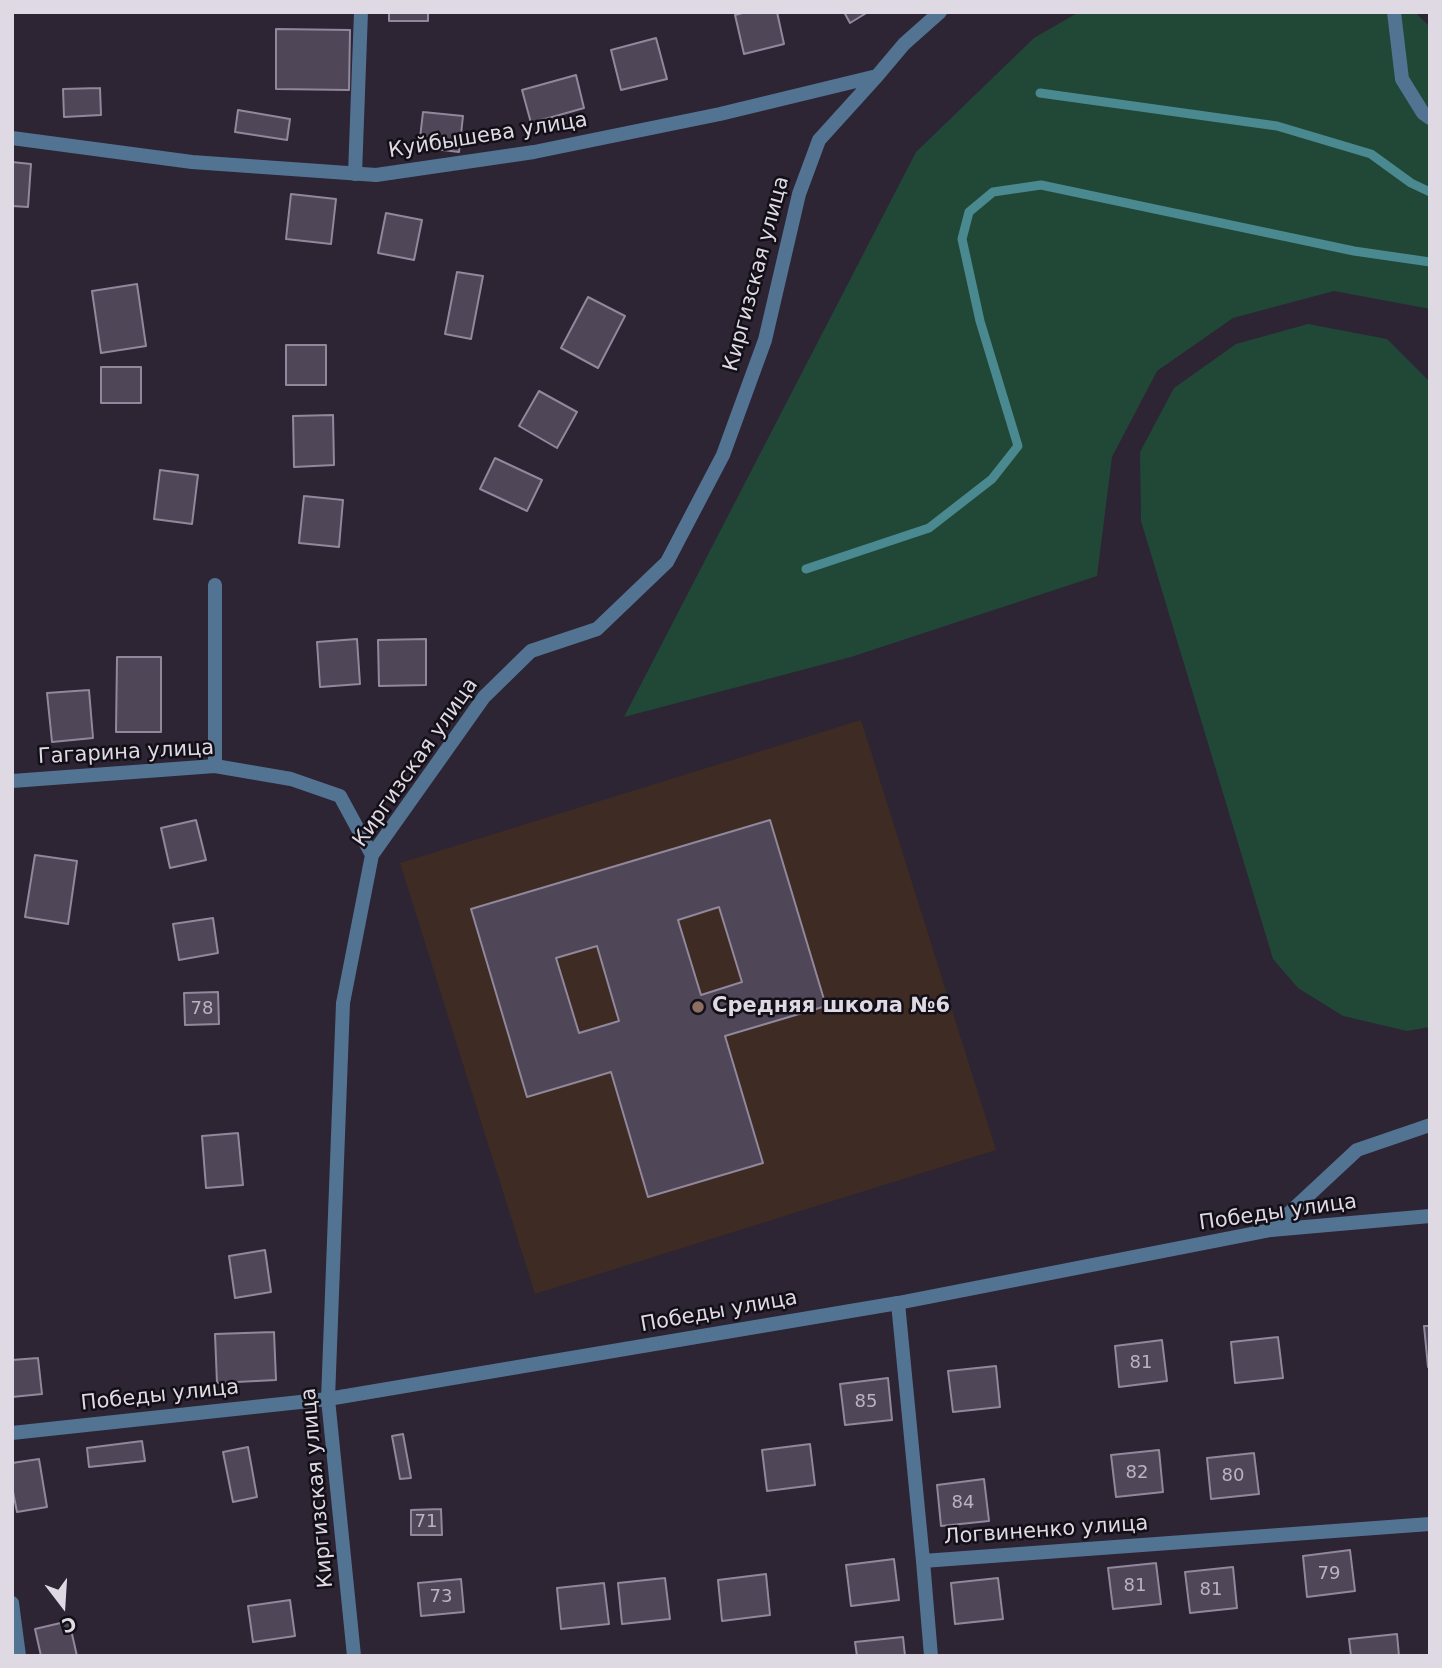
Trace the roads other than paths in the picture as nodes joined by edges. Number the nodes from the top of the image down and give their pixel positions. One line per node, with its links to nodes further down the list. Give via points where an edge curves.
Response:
1 (361, 12): 7 (street)
2 (940, 12): 4 (street)
3 (1394, 12): 5 (street, via 1402,79)
4 (877, 76): 7 (street, Куйбышева улица, via 534,152 376,175); 11 (street, Киргизская улица, via 818,140 799,194 765,340 723,455 667,562 597,629 531,651 484,697)
5 (1430, 118)
6 (12, 138): 7 (street, Куйбышева улица, via 192,162)
7 (355, 174)
8 (215, 585): 9 (street)
9 (215, 766): 10 (street, Гагарина улица); 11 (street, Гагарина улица, via 291,779 340,796)
10 (12, 781)
11 (372, 855): 16 (street, Киргизская улица, via 343,1003)
12 (1430, 1125): 14 (street, via 1357,1150)
13 (1430, 1216): 14 (street, Победы улица)
14 (1271, 1230): 15 (street, Победы улица)
15 (898, 1303): 16 (street, Победы улица); 19 (street, Логвиненко улица)
16 (328, 1399): 17 (street, Победы улица); 22 (street, Киргизская улица)
17 (12, 1433)
18 (1430, 1524): 19 (street, Логвиненко улица)
19 (923, 1560): 23 (street)
20 (12, 1603): 21 (street)
21 (19, 1656)
22 (354, 1656)
23 (931, 1656)

